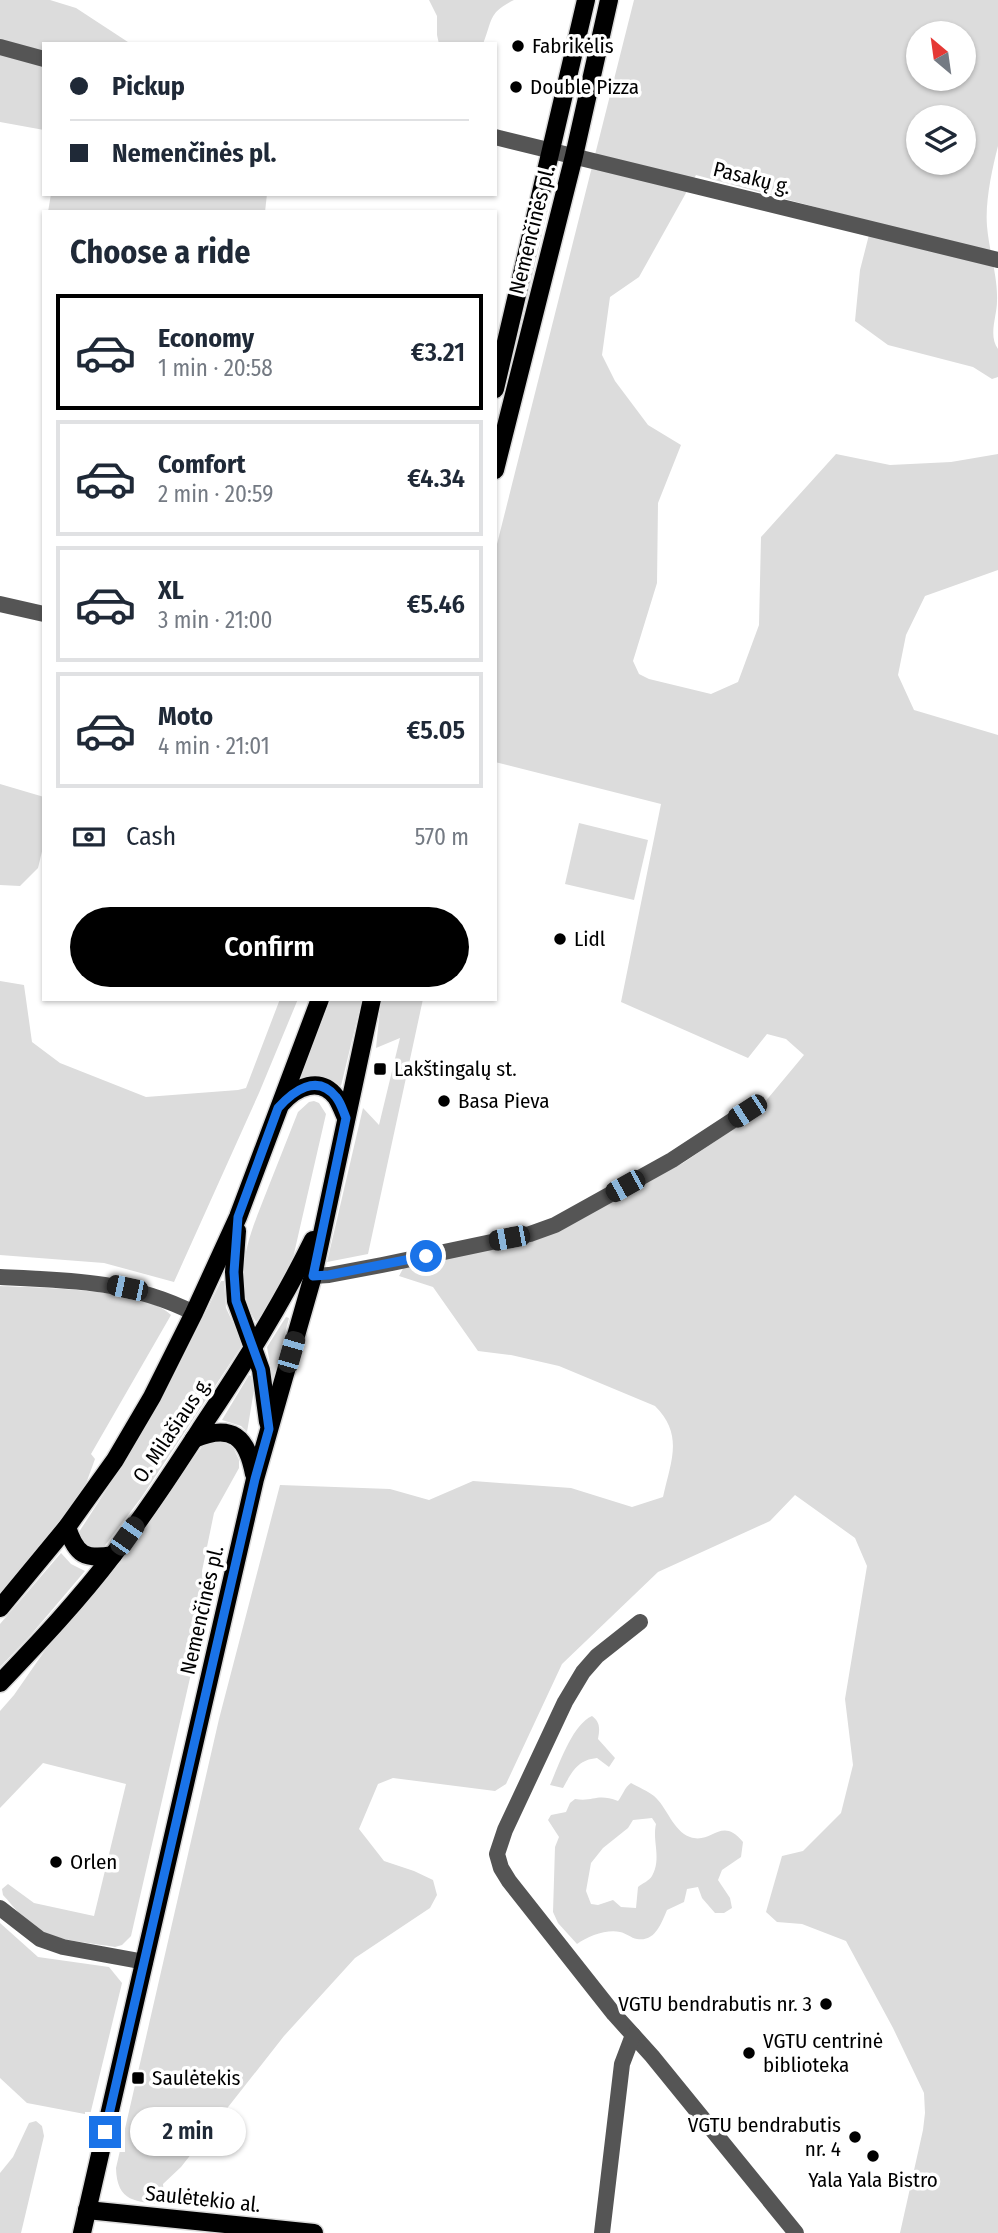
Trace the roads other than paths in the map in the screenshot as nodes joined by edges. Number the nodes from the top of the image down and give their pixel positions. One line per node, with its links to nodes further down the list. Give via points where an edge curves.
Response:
1 (586, 0): 6 (main road, Nemenčinės pl.)
2 (609, 0): 7 (main road, Nemenčinės pl.)
3 (0, 47): 4 (street)
4 (42, 58)
5 (497, 137): 6 (street, Pasakų g.)
6 (552, 151): 7 (street, Pasakų g.); 9 (main road, Nemenčinės pl.)
7 (574, 156): 8 (street, Pasakų g.); 10 (main road, Nemenčinės pl.)
8 (998, 260)
9 (497, 381)
10 (497, 462)
11 (0, 604): 12 (street)
12 (42, 614)
13 (319, 1001): 15 (main road)
14 (372, 1001): 17 (main road, Nemenčinės pl.)
15 (278, 1108): 17 (main road, via 298,1089 315,1085 337,1097); 19 (main road)
16 (747, 1111): 20 (street, via 672,1160 530,1234)
17 (346, 1118): 18 (main road, Nemenčinės pl.)
18 (325, 1214): 20 (main road, Nemenčinės pl.); 23 (main road, O. Milašiaus g.)
19 (238, 1217): 22 (main road, O. Milašiaus g.); 23 (main road, via 236,1301)
20 (313, 1276): 24 (main road, Nemenčinės pl.)
21 (0, 1277): 22 (street, via 112,1285 142,1291)
22 (194, 1313): 27 (main road, O. Milašiaus g., via 115,1460)
23 (254, 1348): 24 (main road); 25 (main road, O. Milašiaus g.)
24 (269, 1429): 26 (main road, Nemenčinės pl.)
25 (194, 1439): 26 (main road, via 210,1432 233,1434 250,1453); 28 (main road, O. Milašiaus g.)
26 (255, 1479): 33 (main road, Nemenčinės pl.)
27 (67, 1527): 28 (main road, via 82,1554 96,1558); 29 (main road, O. Milašiaus g.)
28 (113, 1555): 31 (main road, O. Milašiaus g.)
29 (0, 1608)
30 (640, 1622): 34 (street, via 583,1672 497,1854 509,1881)
31 (0, 1683)
32 (0, 1908): 33 (street, via 40,1939)
33 (145, 1962): 35 (main road, Nemenčinės pl.)
34 (632, 2035): 38 (street, via 622,2064); 39 (street)
35 (88, 2210): 36 (main road, Nemenčinės pl.); 37 (main road, Saulėtekio al.)
36 (88, 2232)
37 (314, 2233)
38 (602, 2233)
39 (796, 2233)

